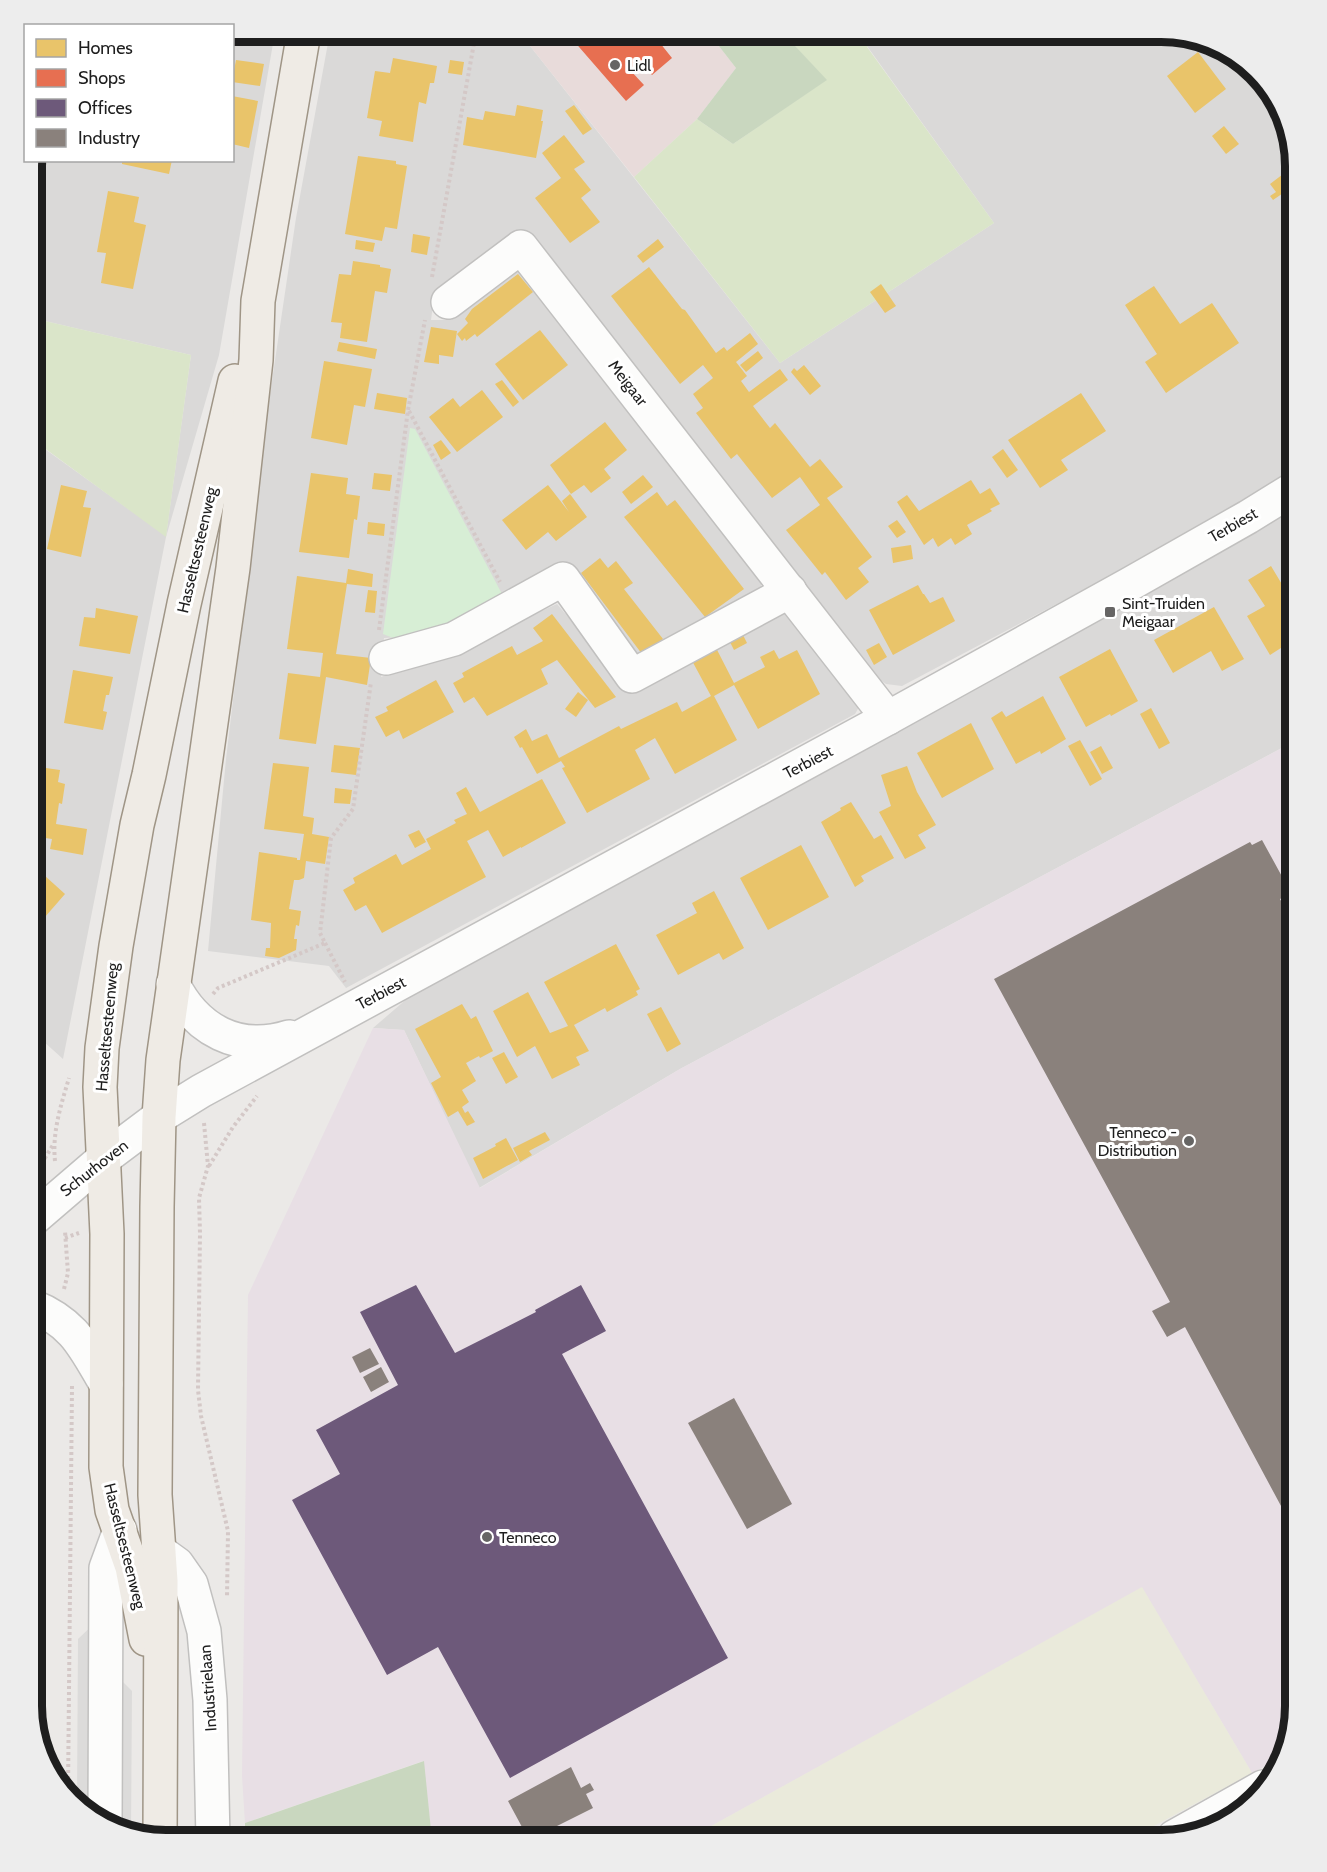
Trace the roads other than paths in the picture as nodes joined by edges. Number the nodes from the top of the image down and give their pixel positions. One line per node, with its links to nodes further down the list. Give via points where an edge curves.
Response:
1 (302, 42): 3 (main road, Hasseltsesteenweg)
2 (435, 300): 5 (street, Meigaar, via 521,247)
3 (258, 301): 8 (main road, Hasseltsesteenweg, via 256,360 233,568); 11 (main road, Hasseltsesteenweg, via 240,357 184,604 119,924 102,1048)
4 (1285, 494): 7 (street, Terbiest)
5 (790, 591): 6 (street, via 632,676 563,579 454,639); 7 (street, Meigaar)
6 (379, 658)
7 (888, 718): 9 (street, Terbiest)
8 (173, 984): 9 (street, Terbiest, via 206,1027 224,1036 264,1043); 10 (main road, Hasseltsesteenweg)
9 (316, 1028): 10 (street, Terbiest)
10 (159, 1117): 11 (street, Schurhoven); 16 (main road, Hasseltsesteenweg, via 155,1495)
11 (103, 1159): 12 (street, Schurhoven); 14 (main road, Hasseltsesteenweg)
12 (42, 1211)
13 (42, 1311): 14 (street, via 72,1332)
14 (106, 1384): 15 (main road, Hasseltsesteenweg, via 106,1467 112,1510)
15 (120, 1530): 18 (street, via 106,1568); 20 (main road, Hasseltsesteenweg, via 146,1636)
16 (159, 1551): 21 (main road, Hasseltsesteenweg); 22 (street, Industrielaan, via 177,1564 191,1584 204,1631)
17 (1245, 1797): 19 (street)
18 (105, 1814)
19 (1194, 1826)
20 (145, 1828)
21 (160, 1830)
22 (213, 1830)

